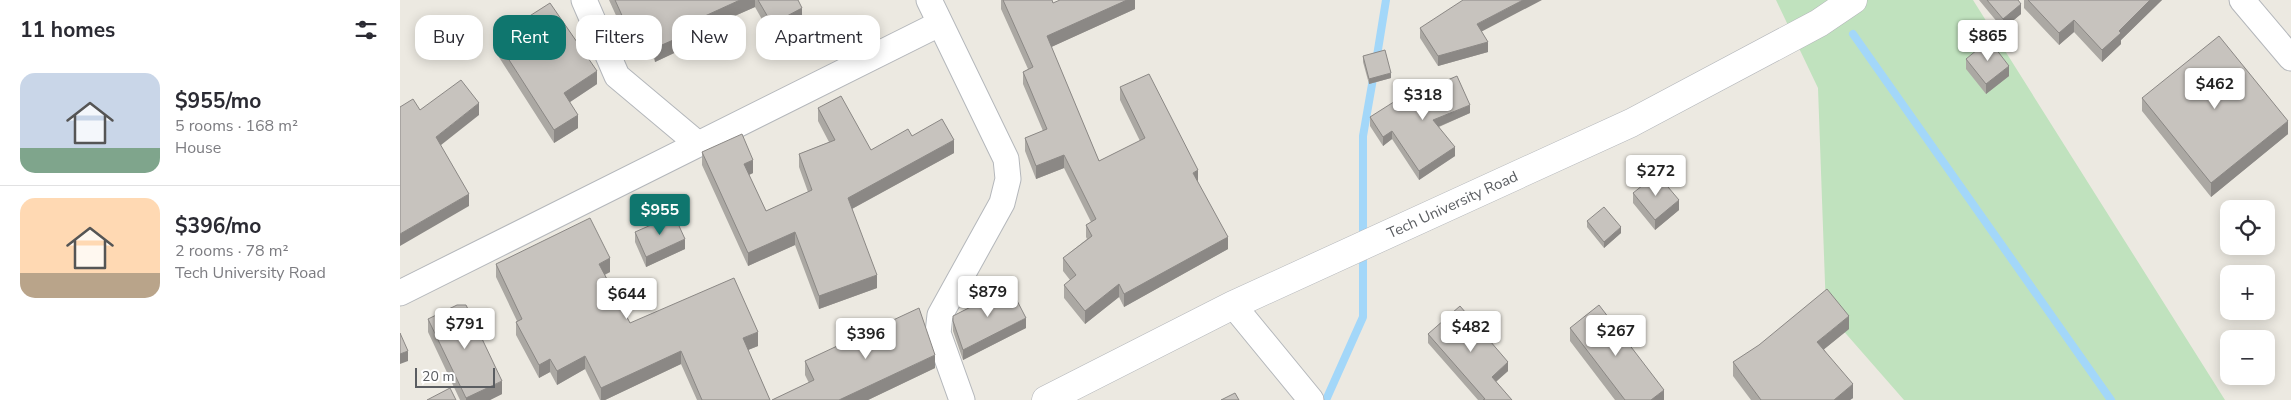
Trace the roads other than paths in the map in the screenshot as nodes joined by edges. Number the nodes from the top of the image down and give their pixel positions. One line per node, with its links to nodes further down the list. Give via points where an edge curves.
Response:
1 (584, 0): 7 (street, via 617,76)
2 (929, 0): 5 (street)
3 (1853, 0): 9 (street, Tech University Road, via 1819,22 1631,123)
4 (2242, 0): 6 (street)
5 (939, 24): 7 (street); 10 (street, via 1006,159 1008,179 1002,203 940,314 938,333)
6 (2291, 58)
7 (698, 144): 8 (street)
8 (400, 293)
9 (1233, 306): 11 (street, Tech University Road); 12 (street)
10 (962, 400)
11 (1046, 400)
12 (1311, 400)

